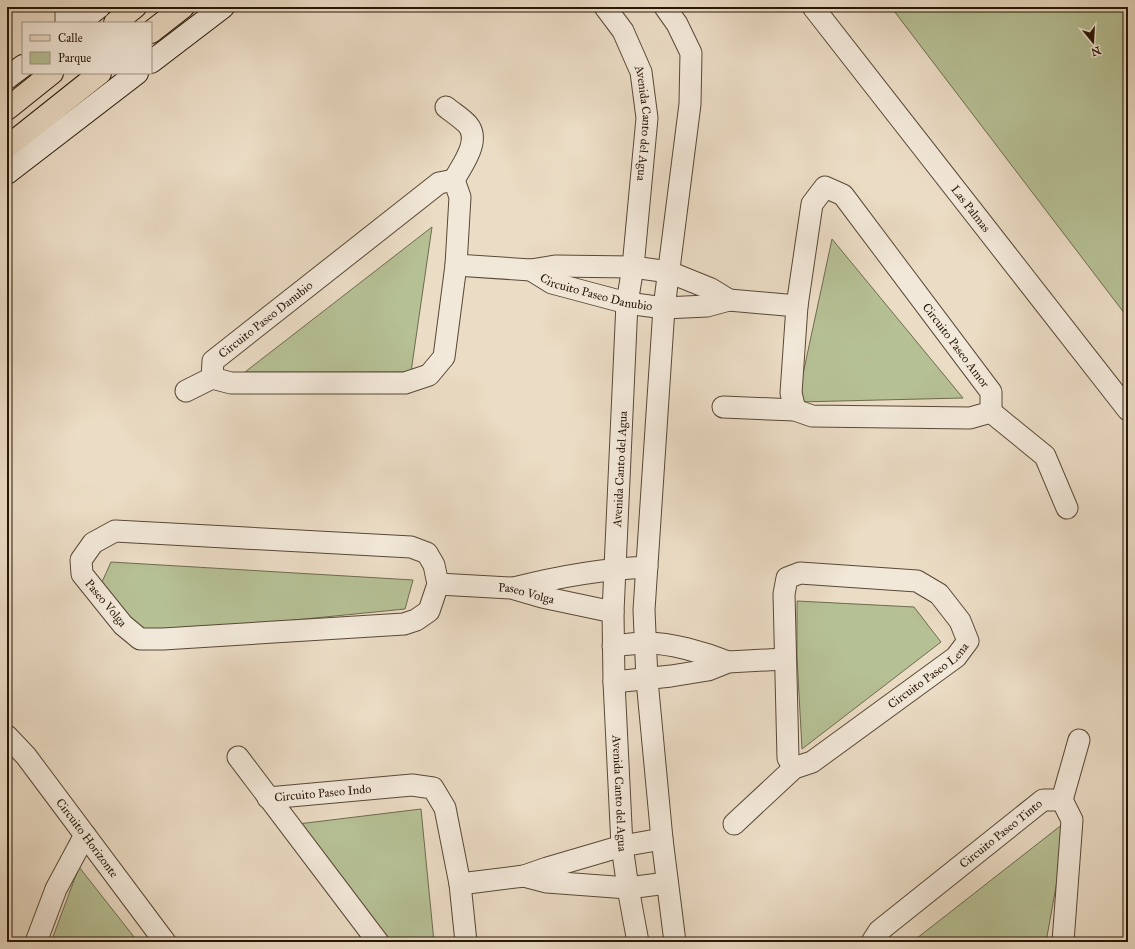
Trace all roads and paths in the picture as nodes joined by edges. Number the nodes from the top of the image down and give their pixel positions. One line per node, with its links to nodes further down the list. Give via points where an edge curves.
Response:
1 (66, 7): 9 (street)
2 (99, 7): 10 (street)
3 (135, 7): 11 (main road)
4 (183, 7): 12 (main road)
5 (224, 7): 13 (street)
6 (605, 7): 25 (street, Avenida Canto del Agua, via 623,31 641,72 648,118)
7 (665, 7): 27 (street, via 677,24 691,53 690,104)
8 (813, 7): 36 (street, Las Palmas)
9 (66, 22)
10 (79, 22)
11 (116, 22)
12 (152, 31)
13 (152, 61)
14 (22, 67): 18 (street)
15 (51, 74): 20 (main road)
16 (99, 74): 21 (main road)
17 (136, 74): 22 (street)
18 (7, 78)
19 (446, 107): 23 (street, via 468,126 473,138 470,150)
20 (7, 109)
21 (7, 147)
22 (7, 173)
23 (454, 180): 24 (street, via 460,196); 32 (street, Circuito Paseo Danubio, via 439,183 213,362)
24 (456, 265): 26 (street, Circuito Paseo Danubio); 32 (street, via 444,357 429,375 405,383 231,383)
25 (633, 267): 26 (street, Circuito Paseo Danubio, via 555,266); 27 (street, Circuito Paseo Danubio); 29 (street, Avenida Canto del Agua)
26 (531, 270): 29 (street, Circuito Paseo Danubio, via 552,283)
27 (669, 272): 28 (street, via 711,289); 31 (street)
28 (729, 300): 30 (street); 31 (street, via 707,306)
29 (627, 303): 31 (street, Circuito Paseo Danubio); 40 (street, Avenida Canto del Agua)
30 (797, 306): 35 (street, Circuito Paseo Amor, via 791,393); 37 (street, Circuito Paseo Amor, via 812,204 825,187 843,195 990,392)
31 (664, 308): 39 (street)
32 (212, 378): 33 (street)
33 (186, 391)
34 (723, 407): 35 (street)
35 (795, 410): 37 (street, via 812,416 970,418)
36 (1128, 410)
37 (991, 412): 38 (street, via 1044,456)
38 (1067, 508)
39 (647, 566): 40 (street); 44 (street)
40 (615, 569): 42 (street); 43 (street, Avenida Canto del Agua)
41 (438, 584): 41 (street, Paseo Volga, via 434,565 427,553 411,547 116,531 93,543 81,560 82,574 123,625 140,639 404,624 429,611); 42 (street, Paseo Volga)
42 (511, 588): 43 (street, Paseo Volga)
43 (613, 612): 45 (street, Avenida Canto del Agua)
44 (645, 643): 45 (street); 47 (street, via 667,645); 48 (street)
45 (613, 646): 49 (street, Avenida Canto del Agua)
46 (785, 659): 47 (street); 53 (street, Circuito Paseo Lena, via 788,758); 53 (street, Circuito Paseo Lena, via 784,594 787,578 800,573 917,581 939,594 960,621 968,641 956,657 925,680 812,762)
47 (728, 662): 48 (street, via 708,670)
48 (647, 680): 49 (street); 58 (street)
49 (614, 682): 59 (street, Avenida Canto del Agua)
50 (7, 736): 57 (street, Circuito Horizonte, via 26,756)
51 (1078, 740): 55 (street)
52 (238, 757): 54 (street)
53 (794, 768): 56 (street)
54 (268, 798): 62 (street, Circuito Paseo Indo, via 412,785 434,788 445,808); 66 (street, Circuito Paseo Indo)
55 (1062, 800): 70 (street, Circuito Paseo Tinto, via 1043,800 880,931); 71 (street, Circuito Paseo Tinto, via 1072,820)
56 (734, 824)
57 (85, 835): 64 (street, via 56,889); 65 (street, Circuito Horizonte)
58 (662, 839): 59 (street); 61 (street)
59 (622, 846): 60 (street); 63 (street, Avenida Canto del Agua)
60 (524, 876): 62 (street); 63 (street, via 547,882)
61 (667, 883): 63 (street); 69 (street)
62 (460, 884): 67 (street, Circuito Paseo Indo)
63 (628, 888): 68 (street, Avenida Canto del Agua)
64 (36, 942)
65 (165, 942)
66 (378, 942)
67 (466, 942)
68 (638, 942)
69 (675, 942)
70 (872, 942)
71 (1063, 942)

